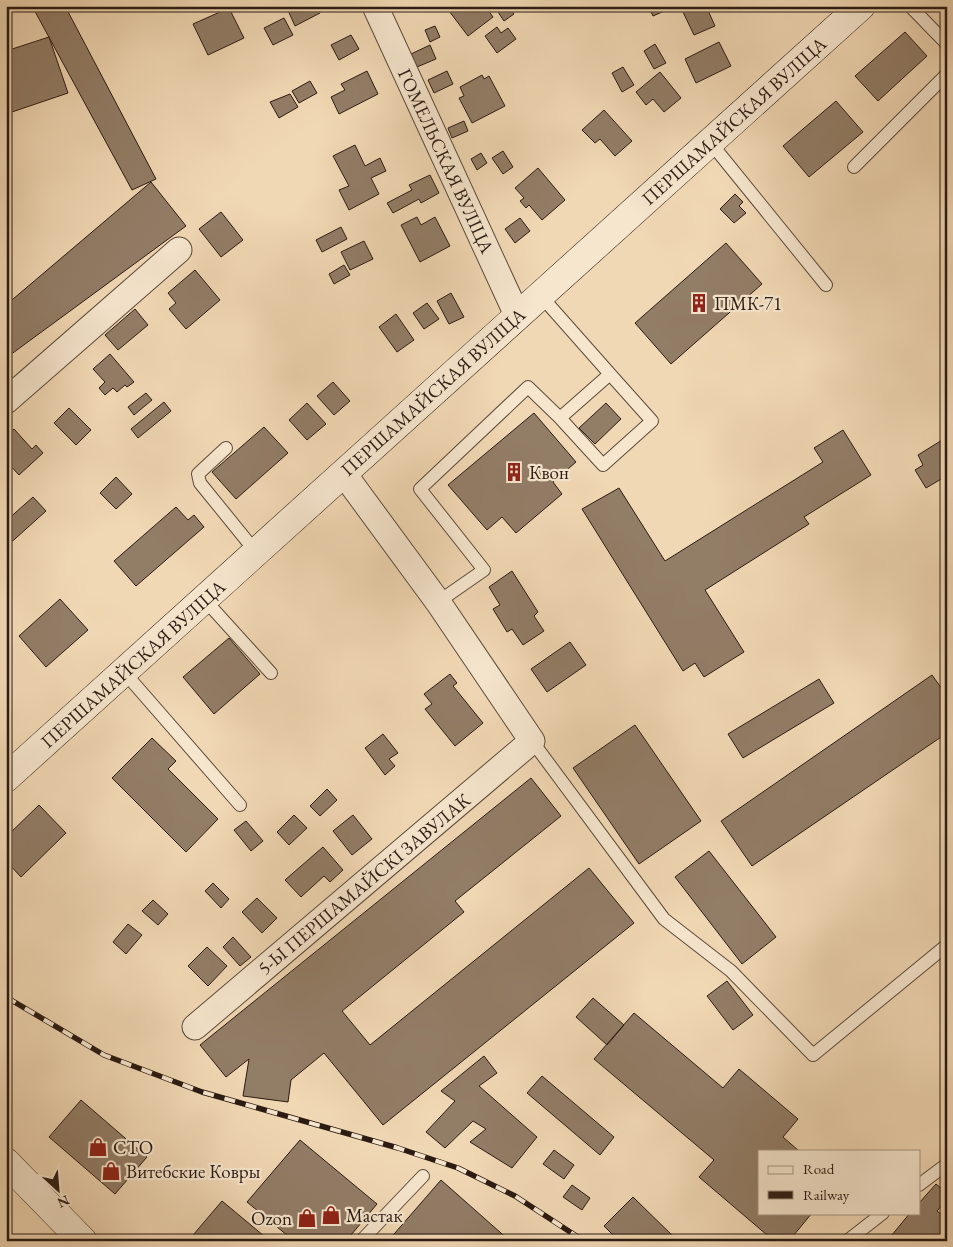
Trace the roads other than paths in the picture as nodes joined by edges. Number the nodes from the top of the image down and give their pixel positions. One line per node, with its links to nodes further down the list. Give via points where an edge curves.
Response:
1 (376, 6): 11 (street, ГОМЕЛЬСКАЯ ВУЛІЦА)
2 (861, 6): 6 (street, ПЕРШАМАЙСКАЯ ВУЛІЦА)
3 (910, 6): 4 (lane)
4 (947, 44)
5 (947, 74): 7 (lane)
6 (710, 142): 9 (lane); 10 (street, ПЕРШАМАЙСКАЯ ВУЛІЦА)
7 (854, 167)
8 (179, 250): 13 (street)
9 (826, 284)
10 (541, 296): 11 (street, ПЕРШАМАЙСКАЯ ВУЛІЦА); 12 (lane)
11 (517, 316): 16 (street, ПЕРШАМАЙСКАЯ ВУЛІЦА)
12 (610, 374): 14 (lane); 14 (lane, via 652,421 603,465)
13 (6, 401)
14 (560, 418): 19 (lane, via 528,387 420,489 484,570)
15 (226, 448): 17 (lane, via 198,474 200,483)
16 (344, 474): 17 (street, ПЕРШАМАЙСКАЯ ВУЛІЦА); 19 (street)
17 (256, 552): 18 (street, ПЕРШАМАЙСКАЯ ВУЛІЦА)
18 (204, 599): 20 (street, ПЕРШАМАЙСКАЯ ВУЛІЦА); 21 (lane)
19 (438, 602): 22 (street)
20 (124, 672): 23 (street, ПЕРШАМАЙСКАЯ ВУЛІЦА); 24 (lane)
21 (271, 673)
22 (532, 741): 25 (lane, via 664,919 731,971 812,1055); 26 (street, 5-Ы ПЕРШАМАЙСКІ ЗАВУЛАК)
23 (6, 778)
24 (240, 806)
25 (947, 945)
26 (195, 1027)
27 (6, 1162): 32 (street)
28 (947, 1164): 30 (lane)
29 (423, 1176): 33 (lane)
30 (920, 1184)
31 (882, 1214): 34 (lane)
32 (72, 1237)
33 (360, 1241)
34 (847, 1241)

